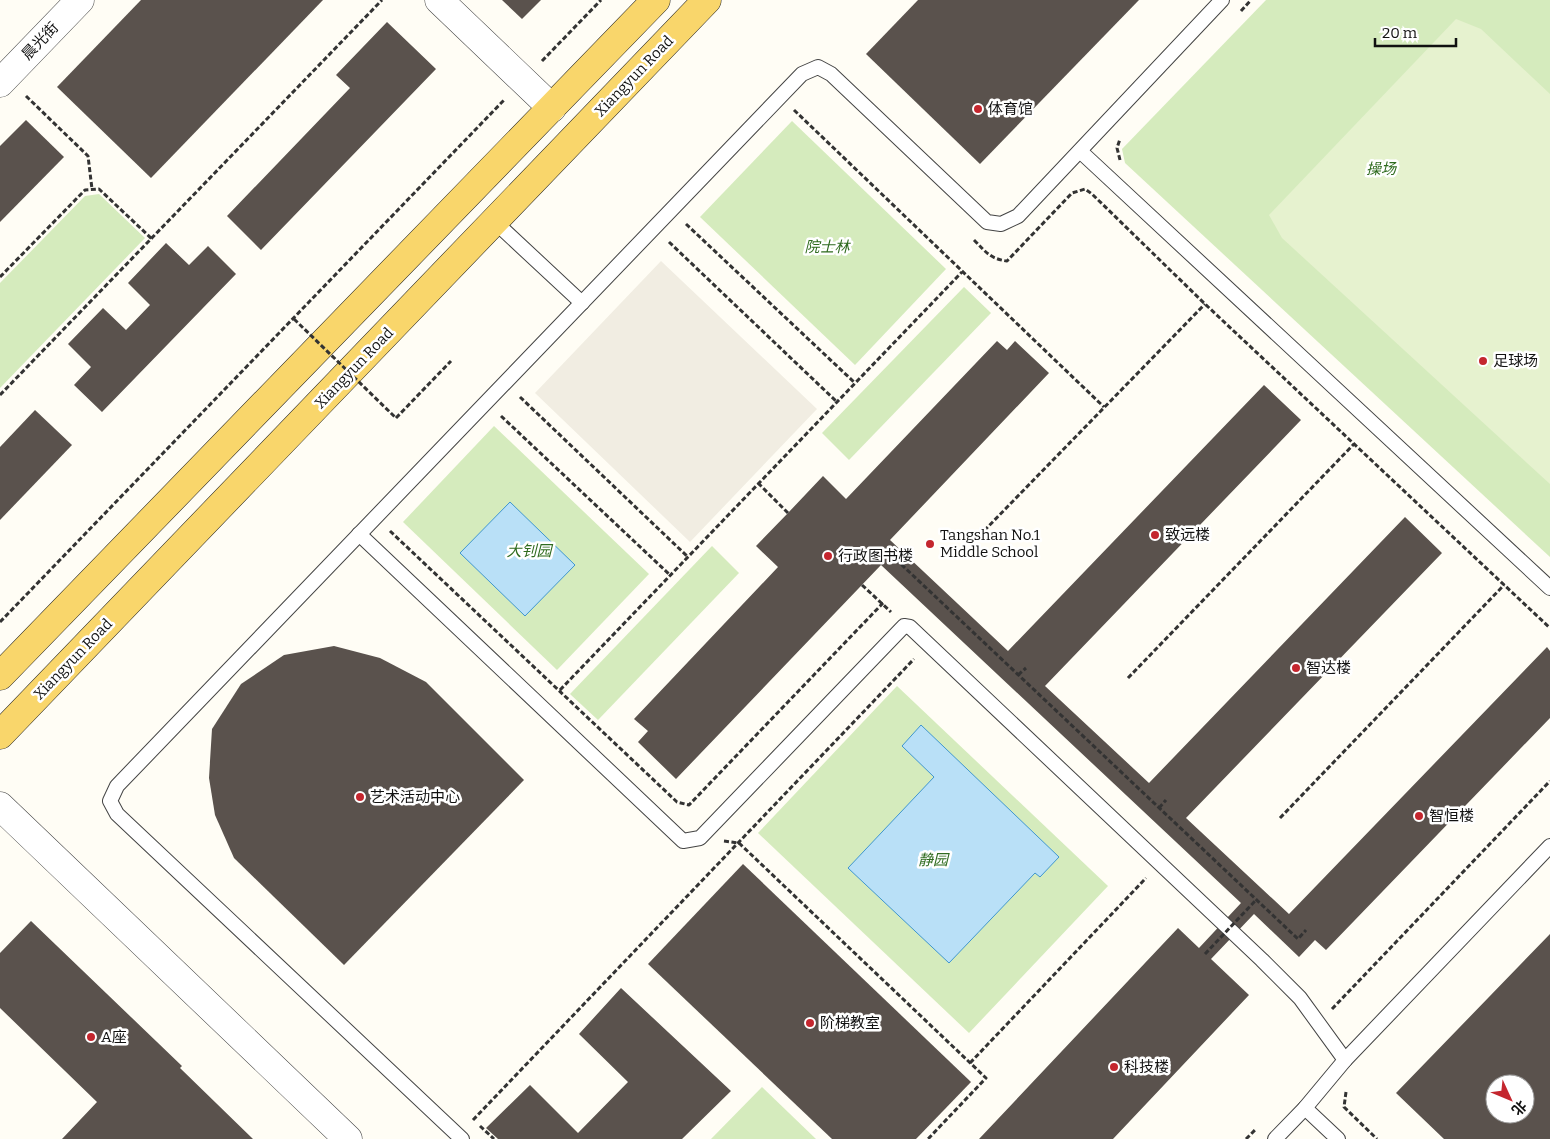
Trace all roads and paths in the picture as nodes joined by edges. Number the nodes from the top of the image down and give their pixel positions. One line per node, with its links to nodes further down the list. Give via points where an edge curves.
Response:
1 (55, 0): 11 (street, 晨光街)
2 (80, 0): 11 (street, 晨光街)
3 (382, 0): 22 (path)
4 (439, 0): 12 (street)
5 (601, 0): 12 (path)
6 (656, 0): 14 (main road)
7 (707, 0): 20 (main road, Xiangyun Road)
8 (1222, 0): 16 (lane)
9 (1251, 0): 10 (path)
10 (1237, 14)
11 (2, 72): 18 (path, via 88,156)
12 (523, 80): 14 (street); 24 (path)
13 (797, 103): 25 (path, via 792,108)
14 (552, 108): 53 (main road)
15 (1121, 138): 17 (path, via 1117,148)
16 (1080, 151): 27 (lane, via 1018,216 1001,224 987,222 831,74 818,67 802,74); 46 (lane)
17 (1121, 164)
18 (92, 189): 22 (path, via 99,189); 26 (path, via 84,190)
19 (682, 220): 30 (path)
20 (494, 221): 27 (lane); 56 (main road, Xiangyun Road)
21 (970, 235): 28 (path, via 996,260 1007,261 1072,193 1085,189)
22 (152, 238): 31 (path)
23 (665, 238): 33 (path)
24 (347, 262): 29 (path, bridge, via 294,319 396,418); 48 (path)
25 (962, 272): 30 (path); 34 (path)
26 (0, 277)
27 (582, 303): 40 (lane)
28 (1205, 304): 34 (path); 36 (path)
29 (451, 360)
30 (855, 383): 33 (path)
31 (0, 394)
32 (517, 394): 43 (path)
33 (837, 402): 37 (path)
34 (1104, 407): 41 (path)
35 (498, 414): 44 (path)
36 (1354, 444): 45 (path); 54 (path)
37 (758, 483): 38 (path); 43 (path)
38 (788, 513)
39 (388, 529): 55 (path)
40 (359, 534): 62 (lane, via 683,841); 78 (lane, via 117,786 110,801 117,814)
41 (979, 536)
42 (885, 549): 52 (path)
43 (688, 557): 44 (path)
44 (670, 575): 55 (path)
45 (1504, 585): 49 (path); 61 (path)
46 (1550, 588)
47 (883, 603): 55 (path, via 689,805 677,802)
48 (0, 622)
49 (1550, 628)
50 (916, 656): 63 (path)
51 (1026, 668): 52 (path)
52 (1018, 675): 60 (path)
53 (0, 676)
54 (1128, 678)
55 (560, 690)
56 (0, 735)
57 (1550, 781): 71 (path)
58 (1166, 800): 60 (path)
59 (0, 806): 77 (street)
60 (1159, 808): 66 (path)
61 (1280, 818)
62 (700, 838): 63 (path); 65 (lane, via 904,626 910,627)
63 (739, 843): 73 (path); 79 (path, via 473,1119)
64 (1550, 846): 72 (lane)
65 (1160, 863): 71 (lane, via 1300,998); 73 (path)
66 (1256, 900): 67 (path, via 1298,940); 70 (path, bridge)
67 (1306, 930)
68 (1212, 938): 69 (path)
69 (1220, 945)
70 (1205, 954)
71 (1319, 1022): 72 (lane)
72 (1345, 1060): 75 (lane)
73 (970, 1063): 80 (path, via 986,1078)
74 (1346, 1088): 84 (path, via 1344,1107)
75 (1305, 1108): 82 (lane); 83 (lane)
76 (1259, 1126): 81 (path)
77 (348, 1139)
78 (462, 1139)
79 (494, 1139)
80 (928, 1139)
81 (1246, 1139)
82 (1275, 1139)
83 (1338, 1139)
84 (1377, 1139)

